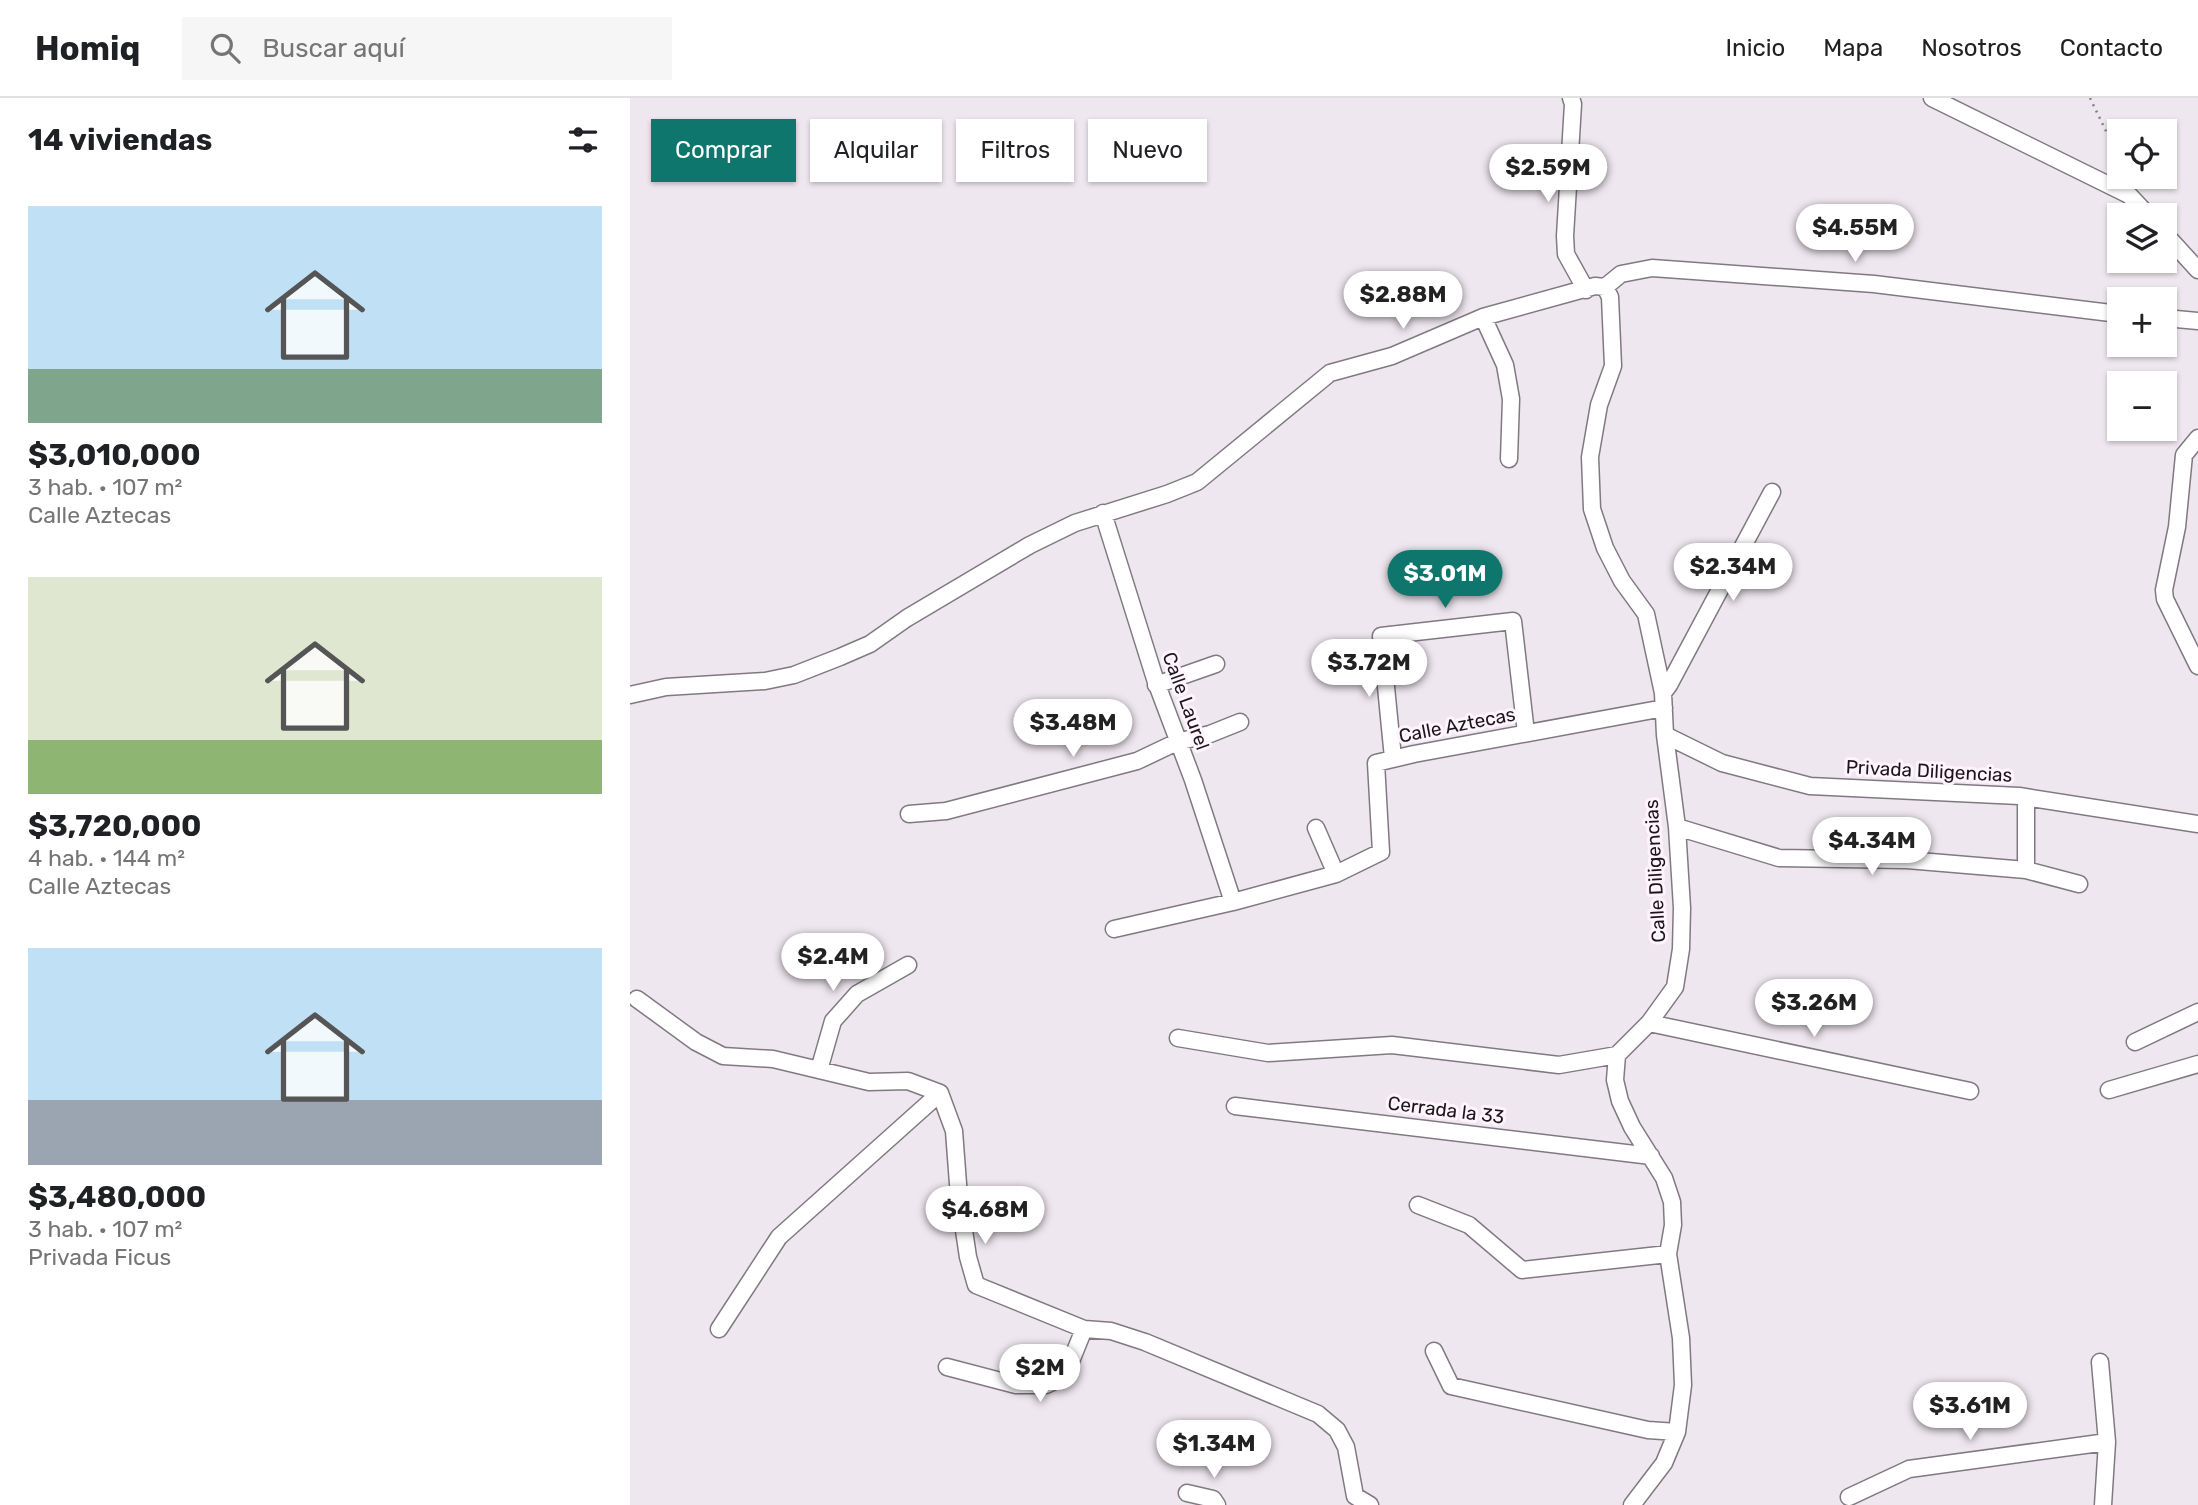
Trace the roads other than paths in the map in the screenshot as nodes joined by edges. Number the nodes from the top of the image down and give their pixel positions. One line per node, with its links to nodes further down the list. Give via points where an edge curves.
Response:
1 (1571, 98): 7 (street, via 1564,236 1566,254)
2 (1932, 98): 3 (street, via 2129,195)
3 (2137, 203)
4 (2177, 247): 5 (street)
5 (2198, 270)
6 (1605, 287): 7 (street); 8 (street, via 1621,274 1653,268 1874,284); 20 (street, Calle Diligencias, via 1610,297 1613,366 1599,405 1590,457 1592,509 1605,548 1646,614)
7 (1586, 290): 9 (street)
8 (2107, 313)
9 (1483, 317): 13 (street, via 1506,365 1511,399); 15 (street, via 1392,356 1330,373 1197,482)
10 (2177, 319): 11 (street)
11 (2198, 321)
12 (2198, 438): 17 (street, via 2184,455 2177,527 2164,590)
13 (1509, 459)
14 (1772, 492): 20 (street)
15 (1103, 513): 18 (street, Calle Laurel); 19 (street, via 987,569 870,644 806,671 765,681 666,687)
16 (1216, 664): 18 (street)
17 (2198, 666)
18 (1156, 685): 24 (street, Calle Laurel)
19 (630, 695)
20 (1663, 700): 22 (street, Calle Aztecas); 23 (street, Calle Diligencias)
21 (1240, 722): 24 (street)
22 (1526, 733): 25 (street, Calle Aztecas); 25 (street, via 1513,621 1381,636)
23 (1665, 735): 26 (street, Privada Diligencias, via 1722,763 1810,786); 29 (street, Calle Diligencias)
24 (1178, 742): 27 (street, via 1137,761 1027,791 946,811); 34 (street, Calle Laurel)
25 (1393, 758): 32 (street, Calle Aztecas, via 1376,763 1381,852)
26 (2026, 797): 28 (street, Privada Diligencias); 31 (street)
27 (909, 814)
28 (2198, 824)
29 (1677, 827): 31 (street, via 1779,858 1907,860); 39 (street, Calle Diligencias, via 1681,950 1675,987)
30 (1316, 828): 32 (street)
31 (2026, 870): 33 (street)
32 (1336, 874): 34 (street, Calle Aztecas)
33 (2079, 884)
34 (1233, 902): 35 (street, Calle Aztecas)
35 (1114, 929)
36 (908, 965): 44 (street, via 856,994 833,1021)
37 (637, 999): 44 (street, via 723,1056 773,1059)
38 (2198, 1012): 41 (street)
39 (1650, 1023): 42 (street, Calle Diligencias); 46 (street)
40 (1178, 1038): 42 (street, via 1268,1053 1392,1045 1559,1065)
41 (2135, 1042)
42 (1617, 1055): 49 (street, via 1615,1080 1620,1101)
43 (2198, 1064): 45 (street)
44 (819, 1070): 47 (street, via 869,1082 908,1081)
45 (2109, 1090)
46 (1970, 1091)
47 (940, 1093): 52 (street, via 779,1237); 53 (street, via 954,1130 958,1197 976,1285)
48 (1235, 1106): 49 (street, Cerrada la 33)
49 (1651, 1156): 51 (street, via 1672,1202)
50 (1418, 1205): 51 (street, via 1469,1225 1522,1270)
51 (1668, 1254): 57 (street, via 1681,1338 1683,1385)
52 (719, 1329)
53 (1084, 1329): 56 (street, via 1065,1376 1046,1385 1016,1385); 62 (street, via 1111,1331 1145,1342 1318,1414 1337,1430 1346,1447 1355,1496)
54 (1434, 1351): 57 (street, via 1451,1386 1648,1430)
55 (2101, 1362): 58 (street)
56 (947, 1367)
57 (1677, 1432): 63 (street, via 1664,1462)
58 (2107, 1442): 60 (street, via 1909,1469); 64 (street)
59 (1187, 1493): 61 (street, via 1213,1499)
60 (1849, 1497)
61 (1217, 1505)
62 (1370, 1505)
63 (1632, 1505)
64 (2103, 1505)

